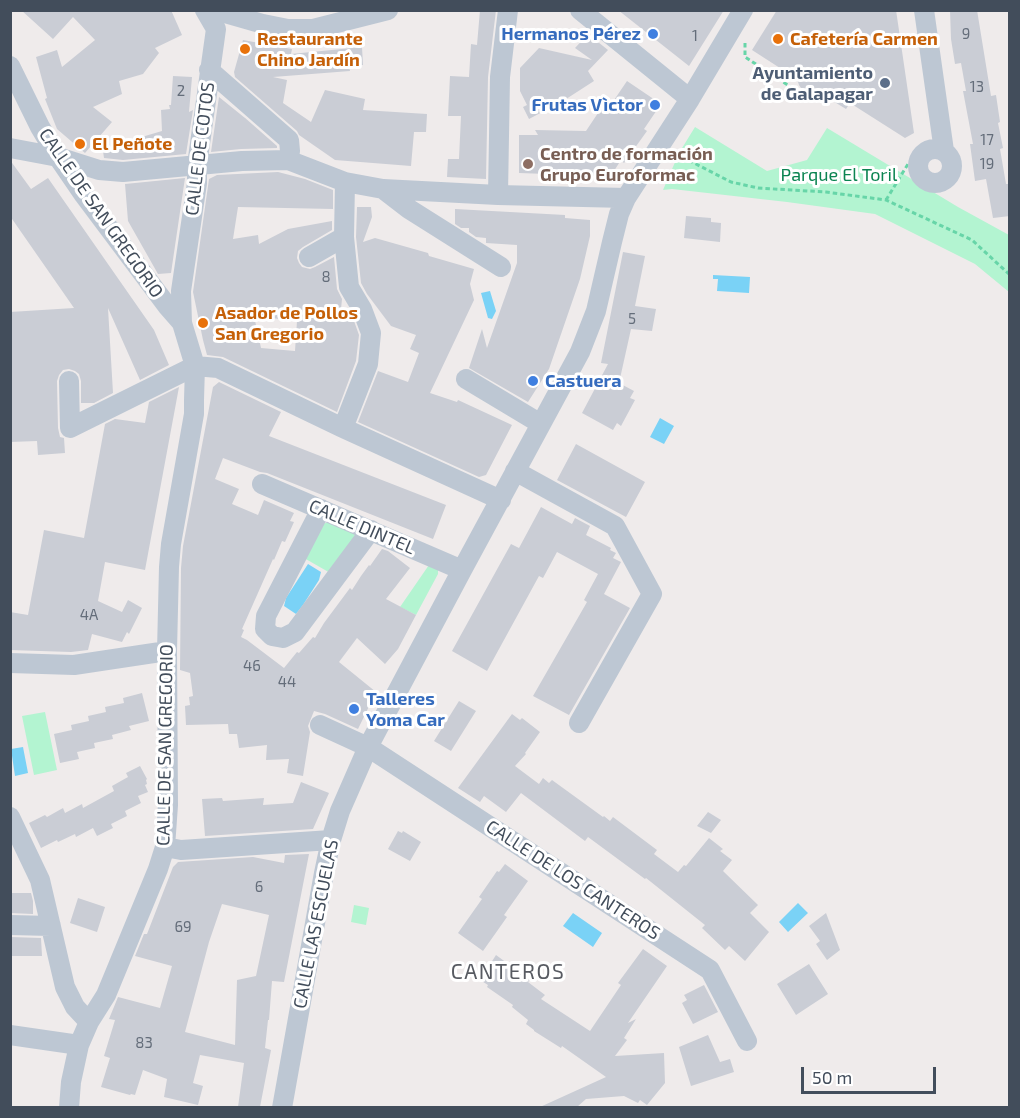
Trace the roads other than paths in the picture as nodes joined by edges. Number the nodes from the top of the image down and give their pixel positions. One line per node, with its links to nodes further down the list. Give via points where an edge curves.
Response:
1 (205, 10): 9 (street, CALLE DE COTOS, via 216,29)
2 (214, 10): 3 (street, via 263,24 313,29)
3 (388, 10)
4 (508, 10): 18 (street, via 500,77)
5 (580, 10): 10 (street)
6 (743, 10): 10 (street, CALLE LAS ESCUELAS)
7 (924, 10): 12 (street)
8 (10, 66): 13 (street, CALLE DE SAN GREGORIO)
9 (209, 70): 14 (street, via 289,140); 15 (street, CALLE DE COTOS)
10 (690, 99): 19 (street, CALLE LAS ESCUELAS)
11 (10, 148): 13 (street)
12 (944, 151)
13 (58, 158): 15 (street, via 99,170 123,172); 24 (street, CALLE DE SAN GREGORIO)
14 (288, 160): 15 (street); 16 (street)
15 (197, 165): 23 (street, CALLE DE COTOS)
16 (345, 182): 17 (street); 20 (street)
17 (383, 189): 18 (street); 22 (street)
18 (498, 195): 19 (street)
19 (626, 198): 28 (street, CALLE LAS ESCUELAS, via 589,330)
20 (344, 237): 21 (street); 29 (street, via 349,287 371,333 368,364)
21 (309, 257)
22 (501, 267)
23 (181, 291): 24 (street, CALLE DE SAN GREGORIO)
24 (182, 324): 25 (street, CALLE DE SAN GREGORIO)
25 (195, 366): 27 (street, via 70,428); 29 (street, via 218,368); 36 (street, CALLE DE SAN GREGORIO, via 194,414 171,544)
26 (466, 379): 28 (street)
27 (69, 381)
28 (541, 424): 30 (street, CALLE LAS ESCUELAS)
29 (343, 428): 32 (street)
30 (515, 471): 32 (street, CALLE LAS ESCUELAS); 38 (street, via 615,526 652,594)
31 (262, 484): 33 (street, CALLE DINTEL)
32 (501, 500): 35 (street, CALLE LAS ESCUELAS)
33 (321, 509): 34 (street, CALLE DINTEL); 34 (street, via 266,616 266,629 272,636 283,638 295,632)
34 (371, 530): 35 (street, CALLE DINTEL)
35 (462, 570): 40 (street, CALLE LAS ESCUELAS)
36 (167, 651): 37 (street, via 74,665); 44 (street, CALLE DE SAN GREGORIO)
37 (10, 663)
38 (579, 723)
39 (320, 725): 40 (street)
40 (368, 747): 43 (street, CALLE LAS ESCUELAS, via 340,811); 49 (street, CALLE DE LOS CANTEROS, via 710,970)
41 (10, 817): 42 (street)
42 (16, 839): 46 (street, via 40,880)
43 (332, 840): 44 (street, via 181,850); 52 (street, CALLE LAS ESCUELAS)
44 (165, 847): 47 (street, CALLE DE SAN GREGORIO, via 112,981)
45 (10, 925): 46 (street)
46 (51, 926): 47 (street, via 65,987 75,1007)
47 (94, 1014): 50 (street, CALLE DE SAN GREGORIO)
48 (10, 1035): 50 (street)
49 (747, 1041)
50 (79, 1045): 51 (street, CALLE DE SAN GREGORIO)
51 (69, 1107)
52 (282, 1107)

